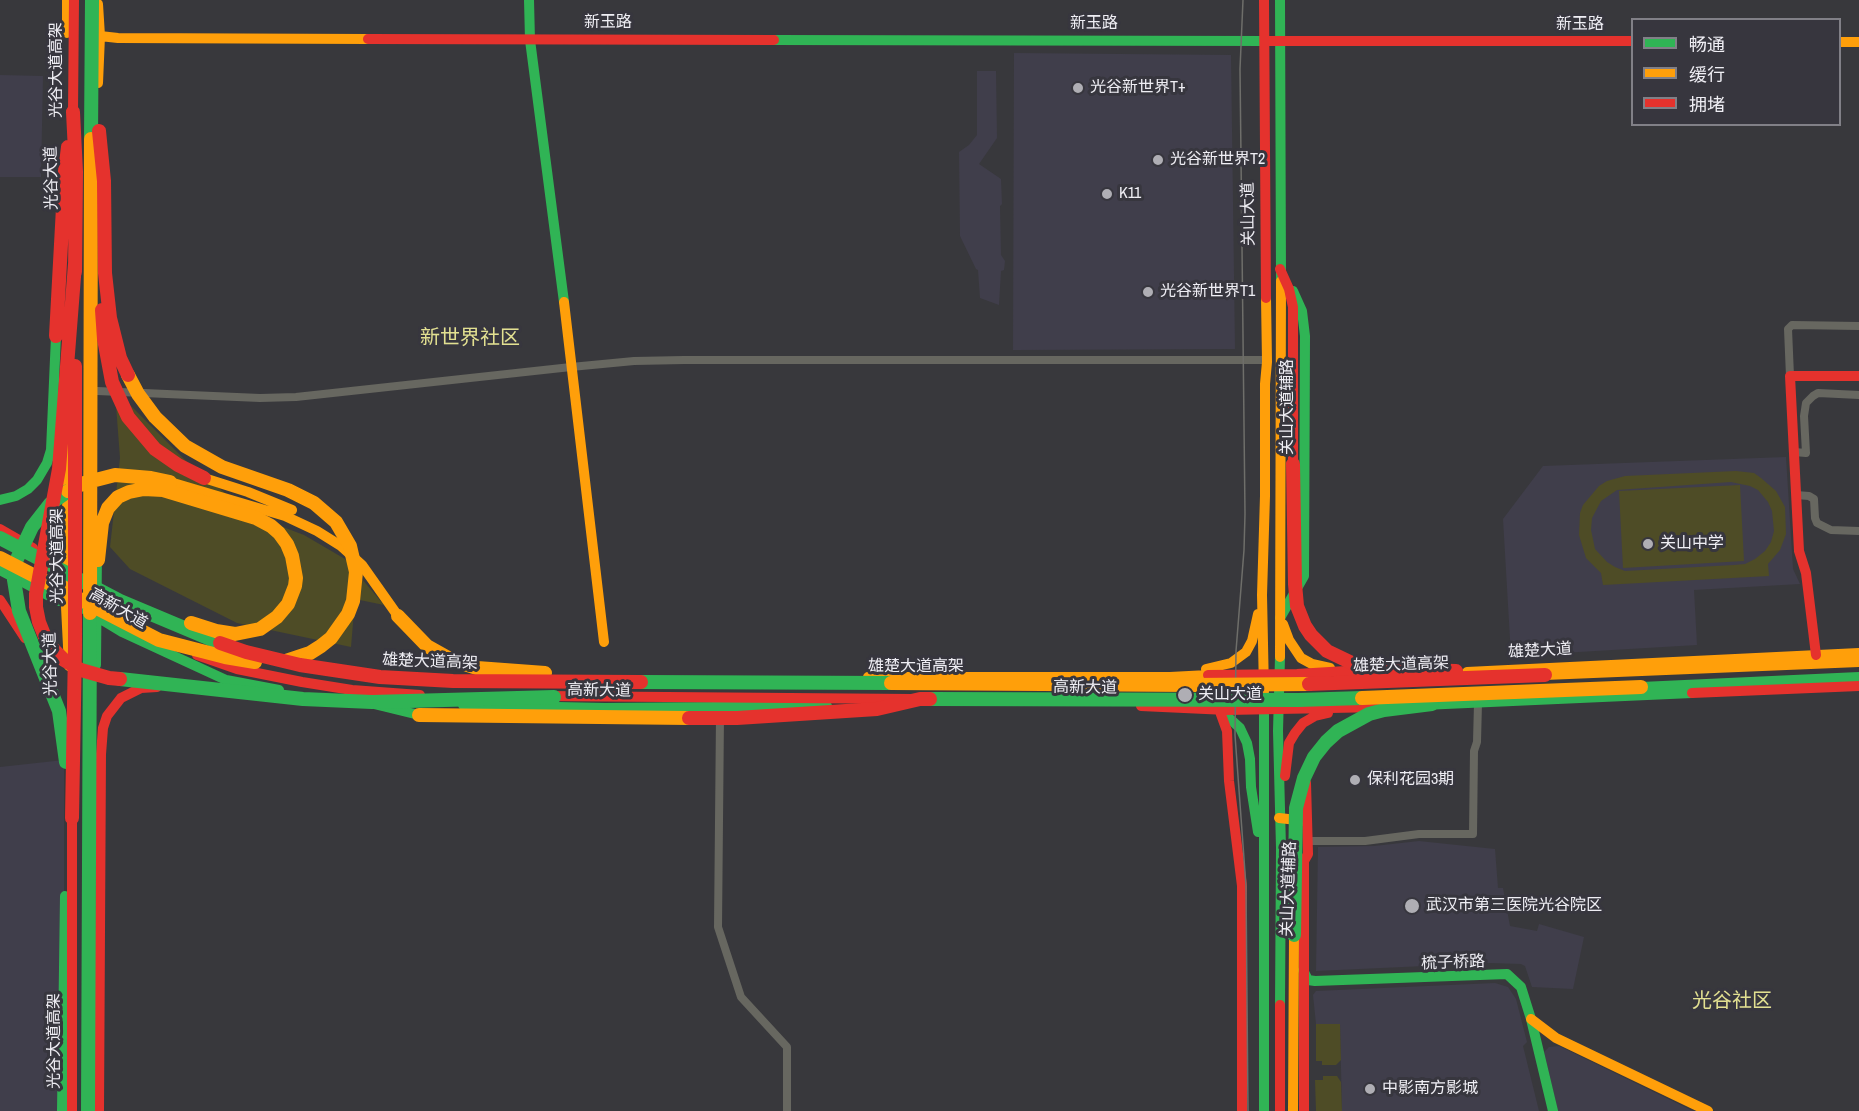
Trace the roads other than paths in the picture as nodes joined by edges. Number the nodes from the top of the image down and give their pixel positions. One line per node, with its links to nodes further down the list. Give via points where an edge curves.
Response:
1 (67, 0): 34 (main road, 光谷大道, via 71,339)
2 (74, 0): 16 (main road, 光谷大道高架)
3 (92, 0): 15 (main road, 光谷大道高架, bridge)
4 (98, 0): 8 (main road)
5 (529, 0): 9 (main road)
6 (1264, 0): 10 (main road, 关山大道)
7 (1280, 0): 11 (main road, 关山大道)
8 (100, 36): 9 (main road, 新玉路); 24 (main road, via 95,182)
9 (530, 40): 10 (main road, 新玉路); 21 (main road)
10 (1263, 41): 11 (main road, 新玉路); 20 (main road, 关山大道)
11 (1281, 41): 12 (main road, 新玉路); 18 (main road, 关山大道)
12 (1631, 41)
13 (1841, 42): 14 (main road)
14 (1859, 42)
15 (93, 56): 33 (main road, bridge, via 102,319 106,357 118,398 136,428 155,449 197,475 310,519 341,541); 42 (main road, bridge, via 104,181 105,273 112,328 126,372 155,417 185,446 222,467 288,490 326,511 344,534 356,572 353,601 340,626 321,646 297,658 280,662 243,660); 55 (main road, 光谷大道高架, bridge)
16 (73, 112): 17 (main road, 光谷大道高架, bridge); 28 (main road, bridge, via 65,171 51,450 37,480 28,489)
17 (75, 264): 57 (main road, bridge, via 59,469 37,587 39,622 54,649 81,670 109,678); 70 (main road, 光谷大道高架, bridge)
18 (1280, 268): 41 (main road, 关山大道); 41 (main road, 关山大道辅路, via 1298,299 1305,336 1304,576); 52 (main road, bridge, via 1293,307 1294,584 1305,626 1327,651 1352,663 1383,669)
19 (1859, 326): 22 (street, via 1792,325 1788,329)
20 (1267, 360): 21 (street, via 684,360); 37 (main road, 关山大道)
21 (571, 367): 24 (street, via 272,398); 43 (main road)
22 (1790, 376): 23 (main road); 26 (main road)
23 (1859, 376)
24 (97, 391): 36 (main road)
25 (1859, 395): 26 (street, via 1813,396 1806,403 1804,416 1806,453)
26 (1794, 452): 27 (main road)
27 (1796, 495): 30 (street, via 1814,499 1817,523 1831,530); 46 (main road, via 1799,551 1806,573)
28 (0, 500)
29 (0, 529): 34 (main road, 高新大道)
30 (1859, 531)
31 (0, 537): 55 (main road, bridge, via 85,575 96,580 106,585 138,600 206,629 235,634 268,625 288,604 296,578 287,544 271,526 256,518 163,490 144,489 118,497 102,523 96,579 96,590); 56 (main road, 雄楚大道高架, bridge, via 120,601 203,638 309,667 418,680)
32 (0, 558): 42 (main road, 雄楚大道高架, bridge)
33 (362, 565): 45 (main road, bridge, via 333,541 285,516 151,478 100,478 64,492 50,504 32,527 16,561 18,604); 56 (main road, bridge, via 416,637 464,665)
34 (66, 568): 36 (main road, 高新大道); 38 (main road, 光谷大道)
35 (0, 570): 38 (main road, 高新大道, via 59,601)
36 (97, 584): 40 (main road); 53 (main road, 高新大道, via 247,648 318,664 398,675)
37 (1262, 595): 50 (main road, 关山大道); 53 (main road, via 1246,652 1231,663)
38 (66, 598): 40 (main road, 高新大道); 81 (main road, 光谷大道, via 69,665)
39 (0, 600): 45 (main road, bridge)
40 (97, 617): 61 (main road, 高新大道, via 226,680); 83 (main road)
41 (1280, 618): 48 (main road, via 1301,658); 51 (main road, 关山大道)
42 (159, 640): 60 (main road, 雄楚大道高架, bridge, via 237,669 352,690)
43 (604, 642)
44 (1859, 653): 46 (main road, 雄楚大道)
45 (35, 654): 70 (main road, bridge, via 58,711)
46 (1816, 655): 48 (main road, 雄楚大道, via 1438,673)
47 (1859, 662): 52 (main road, 雄楚大道高架)
48 (1346, 671): 51 (main road, 雄楚大道)
49 (1223, 674): 50 (main road, 雄楚大道); 53 (main road, 高新大道)
50 (1264, 674): 51 (main road, 雄楚大道); 68 (main road, 关山大道)
51 (1280, 674): 66 (main road, 关山大道)
52 (1545, 675): 56 (main road, 雄楚大道高架, bridge, via 1297,685)
53 (1170, 677)
54 (1859, 677): 59 (main road, 雄楚大道高架)
55 (90, 679): 83 (main road, 光谷大道高架, bridge)
56 (694, 682)
57 (177, 686): 60 (main road, bridge, via 372,702); 84 (main road, bridge, via 132,691 113,707 103,728)
58 (1859, 686): 63 (main road)
59 (1641, 687): 62 (main road, 雄楚大道高架, bridge, via 1298,700); 89 (main road, bridge, via 1406,707 1369,714 1326,742 1300,787 1294,830)
60 (554, 697): 62 (main road, 雄楚大道高架, bridge)
61 (352, 699): 62 (main road, bridge, via 419,716 737,718 877,709); 65 (main road, 高新大道, via 420,705)
62 (920, 699)
63 (1478, 703): 64 (main road); 73 (street, via 1473,834)
64 (1381, 707): 69 (main road); 72 (main road, 关山大道辅路, via 1338,723 1318,745 1307,777)
65 (721, 708): 67 (main road, 高新大道, via 986,703); 85 (street, via 718,927 741,998 787,1047)
66 (1279, 708): 68 (main road); 69 (main road); 71 (main road, 关山大道)
67 (1223, 709): 68 (main road); 74 (main road, via 1245,735 1255,819); 86 (main road, via 1242,886)
68 (1263, 709): 74 (main road, 关山大道)
69 (1349, 709): 71 (main road, via 1315,716 1295,733 1289,743)
70 (72, 818): 82 (main road, 光谷大道高架)
71 (1279, 818): 72 (main road); 75 (main road, 关山大道)
72 (1306, 821): 73 (main road, 关山大道辅路)
73 (1308, 841): 76 (main road, 关山大道辅路)
74 (1265, 860): 87 (main road, 关山大道)
75 (1281, 861): 76 (main road); 88 (main road, 关山大道)
76 (1304, 861): 77 (main road, 关山大道辅路)
77 (1303, 969): 78 (main road, 关山大道辅路); 79 (main road, via 1308,980 1315,981 1507,974 1521,987)
78 (1303, 997): 90 (main road, 关山大道辅路); 91 (main road, 梳子桥路, via 1313,987 1506,980 1519,996)
79 (1531, 1019): 80 (main road); 94 (main road, via 1556,1038)
80 (1540, 1058): 92 (main road); 93 (main road, via 1544,1046 1558,1044)
81 (63, 1111)
82 (72, 1111)
83 (90, 1111)
84 (99, 1111)
85 (787, 1111)
86 (1242, 1111)
87 (1264, 1111)
88 (1280, 1111)
89 (1293, 1111)
90 (1304, 1111)
91 (1546, 1111)
92 (1553, 1111)
93 (1697, 1111)
94 (1707, 1111)

